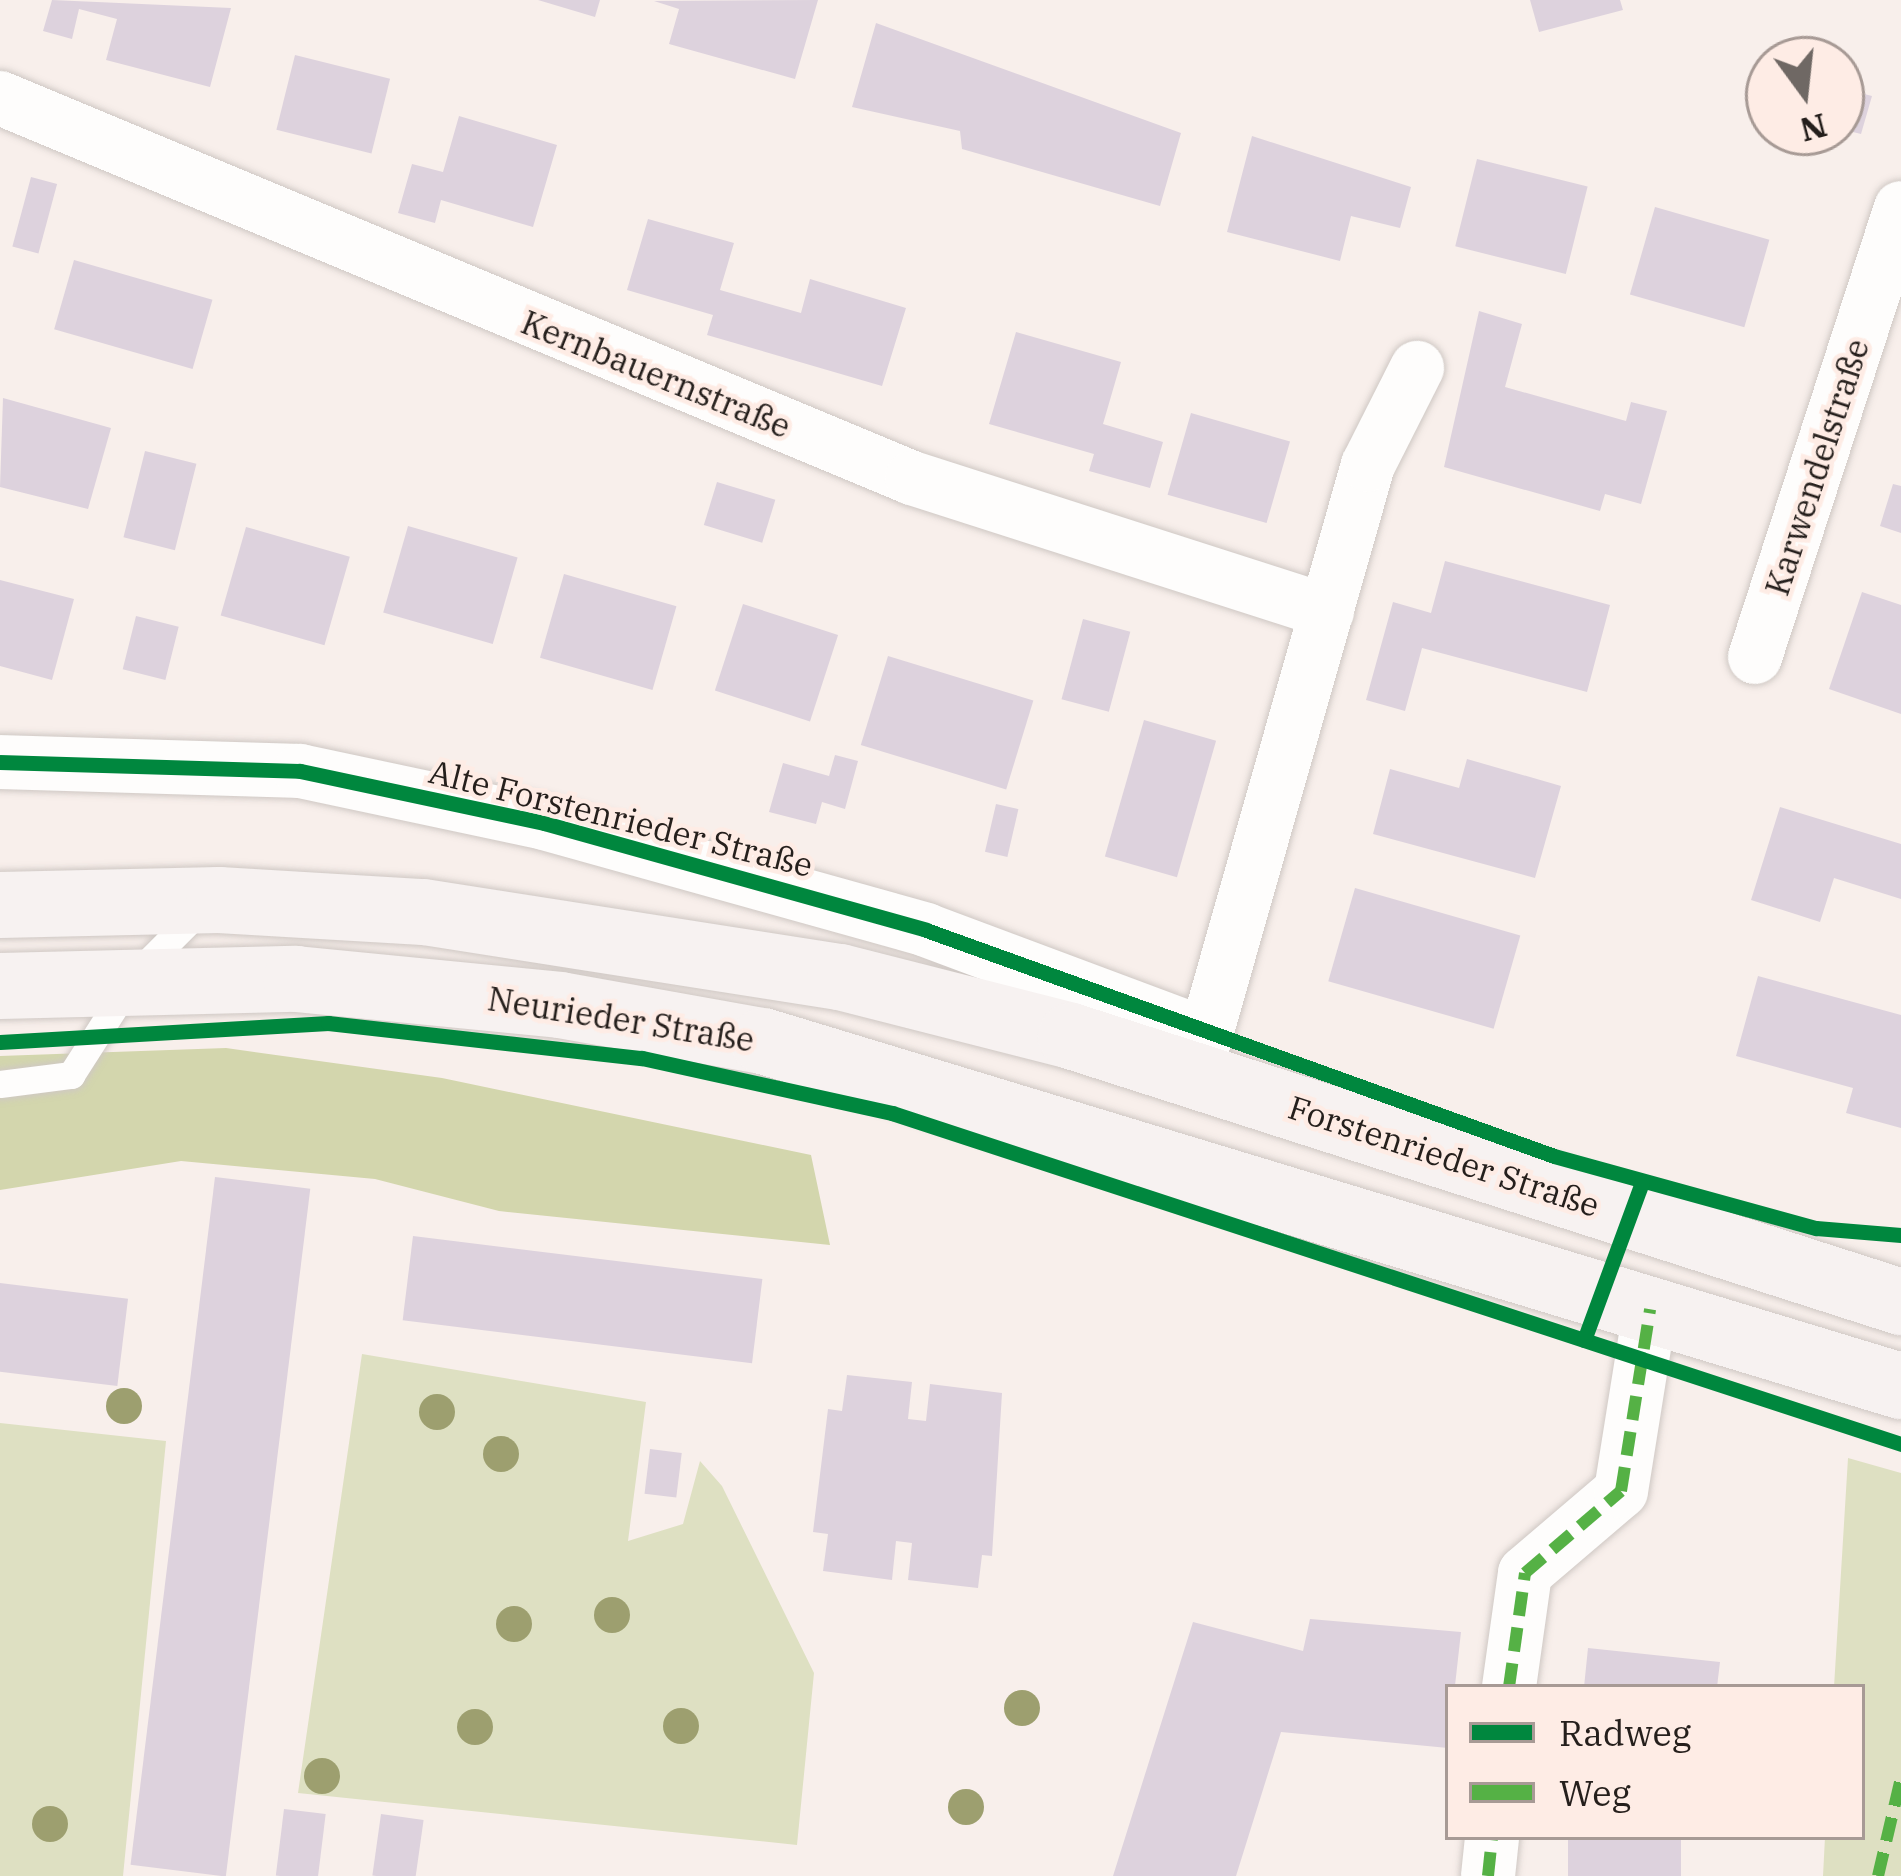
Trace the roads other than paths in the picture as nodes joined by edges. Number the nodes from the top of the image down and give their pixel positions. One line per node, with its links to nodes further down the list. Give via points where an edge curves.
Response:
1 (0, 98): 4 (street, Kernbauernstraße, via 912,478)
2 (1901, 208): 5 (street, Karwendelstraße)
3 (1417, 368): 4 (street, via 1368,465)
4 (1327, 611): 11 (street)
5 (1755, 657)
6 (0, 762): 11 (street, Alte Forstenrieder Straße, via 300,772 544,823 926,930)
7 (219, 900): 8 (main road); 9 (lane, via 170,931); 11 (main road, via 664,943)
8 (0, 905)
9 (135, 975): 10 (main road, Neurieder Straße); 12 (lane, via 70,1075); 14 (main road, Neurieder Straße, via 427,989 741,1037)
10 (0, 986)
11 (1200, 1054): 13 (main road, Forstenrieder Straße)
12 (0, 1084)
13 (1901, 1303)
14 (1650, 1309): 15 (main road); 16 (street, via 1621,1491 1526,1574)
15 (1901, 1386)
16 (1509, 1684)
17 (1492, 1840): 18 (street)
18 (1488, 1876)

